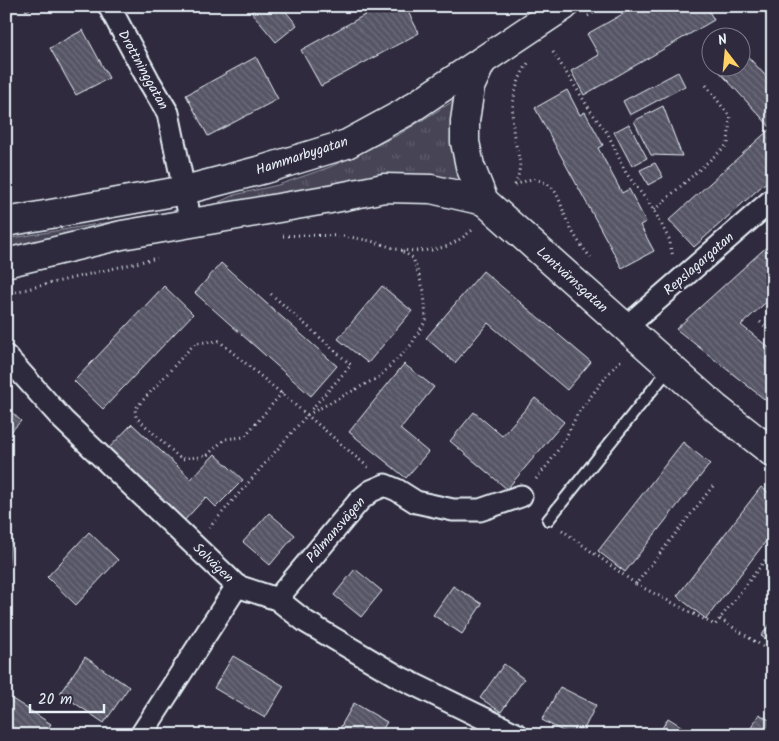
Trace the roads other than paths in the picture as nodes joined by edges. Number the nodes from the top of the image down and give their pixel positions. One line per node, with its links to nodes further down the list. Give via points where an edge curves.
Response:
1 (108, 6): 4 (street, Drottninggatan, via 168,113)
2 (574, 12): 3 (main road, Hammarbygatan)
3 (482, 61): 4 (main road, Hammarbygatan, via 404,113 347,144); 6 (main road, Lantvärnsgatan, via 470,87 465,142 470,166)
4 (185, 190): 7 (main road, Hammarbygatan); 8 (street, Drottninggatan)
5 (773, 199): 10 (street, Repslagargatan)
6 (484, 201): 8 (main road, via 431,190 384,188); 10 (main road, Lantvärnsgatan)
7 (6, 222)
8 (191, 223): 9 (main road, via 122,235)
9 (6, 263)
10 (625, 328): 12 (main road, Lantvärnsgatan)
11 (6, 356): 16 (street, Solvägen, via 63,420)
12 (670, 368): 13 (main road, Lantvärnsgatan); 15 (lane)
13 (773, 453)
14 (521, 496): 17 (street, Pålmansvägen, via 480,510 453,510 416,502 385,485 360,500)
15 (548, 520)
16 (237, 586): 17 (street, Solvägen); 18 (street)
17 (277, 599): 19 (street, Solvägen, via 306,622 399,677)
18 (142, 735)
19 (518, 735)

